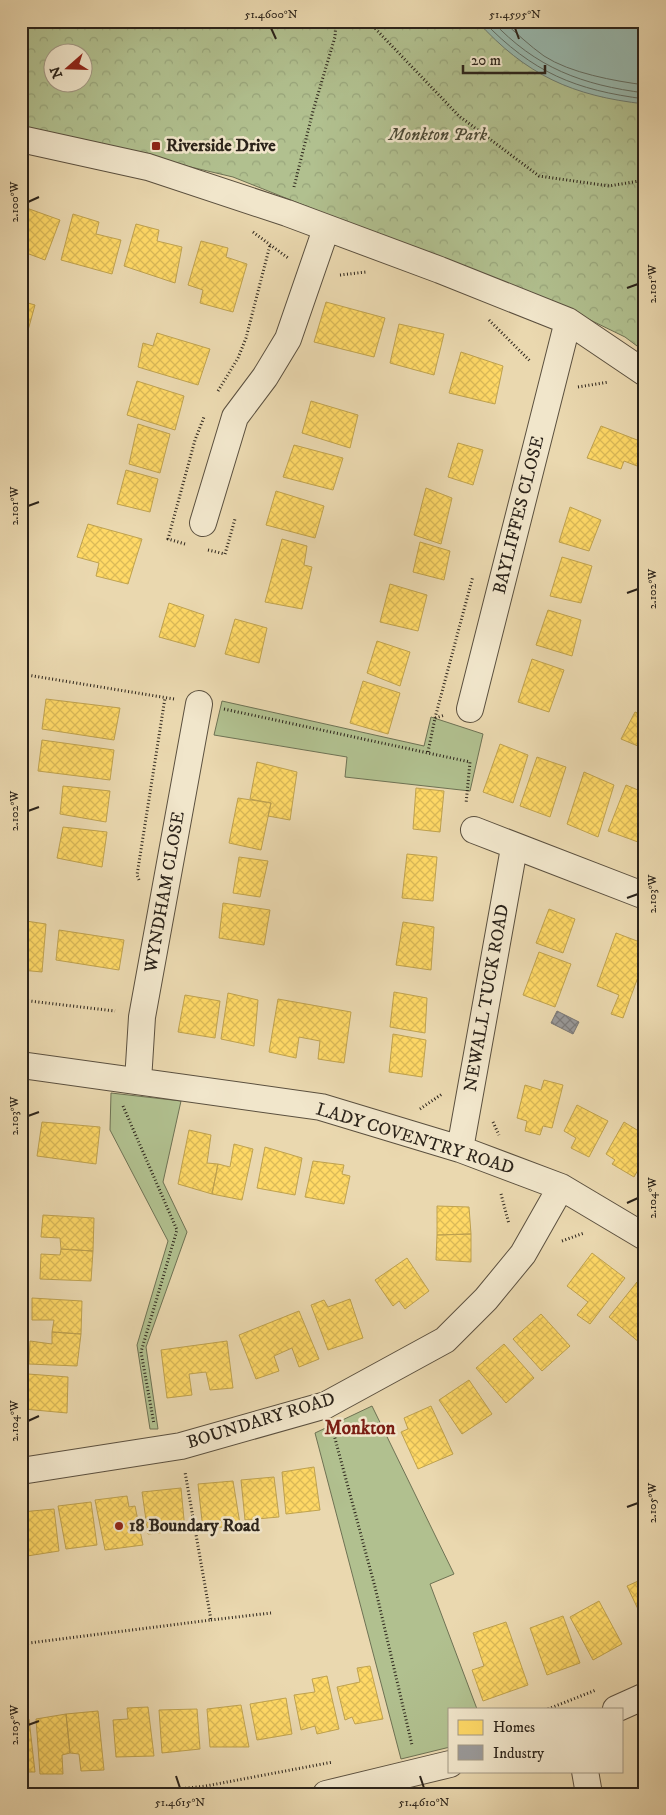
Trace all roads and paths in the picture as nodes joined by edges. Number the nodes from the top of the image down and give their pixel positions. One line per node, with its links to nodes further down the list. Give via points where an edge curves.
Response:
1 (336, 21): 5 (path, via 335,37)
2 (368, 21): 4 (path, via 459,116 539,176 610,186)
3 (21, 139): 5 (street, via 148,167)
4 (645, 180)
5 (287, 214): 6 (street)
6 (326, 229): 7 (street); 9 (street, via 288,339 235,418)
7 (568, 321): 8 (street); 12 (street, BAYLIFFES CLOSE)
8 (645, 373)
9 (203, 523)
10 (21, 674): 11 (path)
11 (199, 704): 13 (path); 18 (street, WYNDHAM CLOSE)
12 (470, 709): 13 (path, via 435,718)
13 (428, 752): 14 (path, via 470,762 466,813)
14 (474, 830): 15 (street)
15 (514, 848): 16 (street); 22 (street, NEWALL TUCK ROAD)
16 (645, 896)
17 (21, 1000): 18 (path)
18 (142, 1016): 21 (street, WYNDHAM CLOSE)
19 (21, 1066): 20 (street, LADY COVENTRY ROAD)
20 (111, 1078): 21 (street, LADY COVENTRY ROAD); 31 (path, via 177,1230 141,1352)
21 (138, 1081): 23 (street, LADY COVENTRY ROAD, via 321,1107)
22 (472, 1086): 23 (path, via 459,1083); 24 (street, NEWALL TUCK ROAD)
23 (392, 1128): 24 (street, LADY COVENTRY ROAD)
24 (460, 1149): 25 (street, LADY COVENTRY ROAD)
25 (493, 1161): 26 (street, LADY COVENTRY ROAD); 29 (path, via 514,1242)
26 (561, 1187): 27 (street, LADY COVENTRY ROAD); 29 (street, BOUNDARY ROAD)
27 (620, 1221): 28 (street, LADY COVENTRY ROAD); 29 (path)
28 (645, 1237)
29 (523, 1254): 30 (street, BOUNDARY ROAD, via 486,1299 444,1340)
30 (326, 1405): 31 (street, BOUNDARY ROAD); 39 (path)
31 (170, 1447): 32 (street, BOUNDARY ROAD); 34 (path)
32 (21, 1471)
33 (270, 1613): 34 (path)
34 (211, 1620): 35 (path)
35 (21, 1644)
36 (645, 1696): 37 (street)
37 (618, 1708)
38 (422, 1744): 39 (path)
39 (412, 1746): 40 (path)
40 (403, 1748)
41 (337, 1761): 44 (path, via 206,1786)
42 (448, 1764): 45 (street)
43 (585, 1772): 46 (street)
44 (133, 1794)
45 (326, 1794)
46 (589, 1794)

